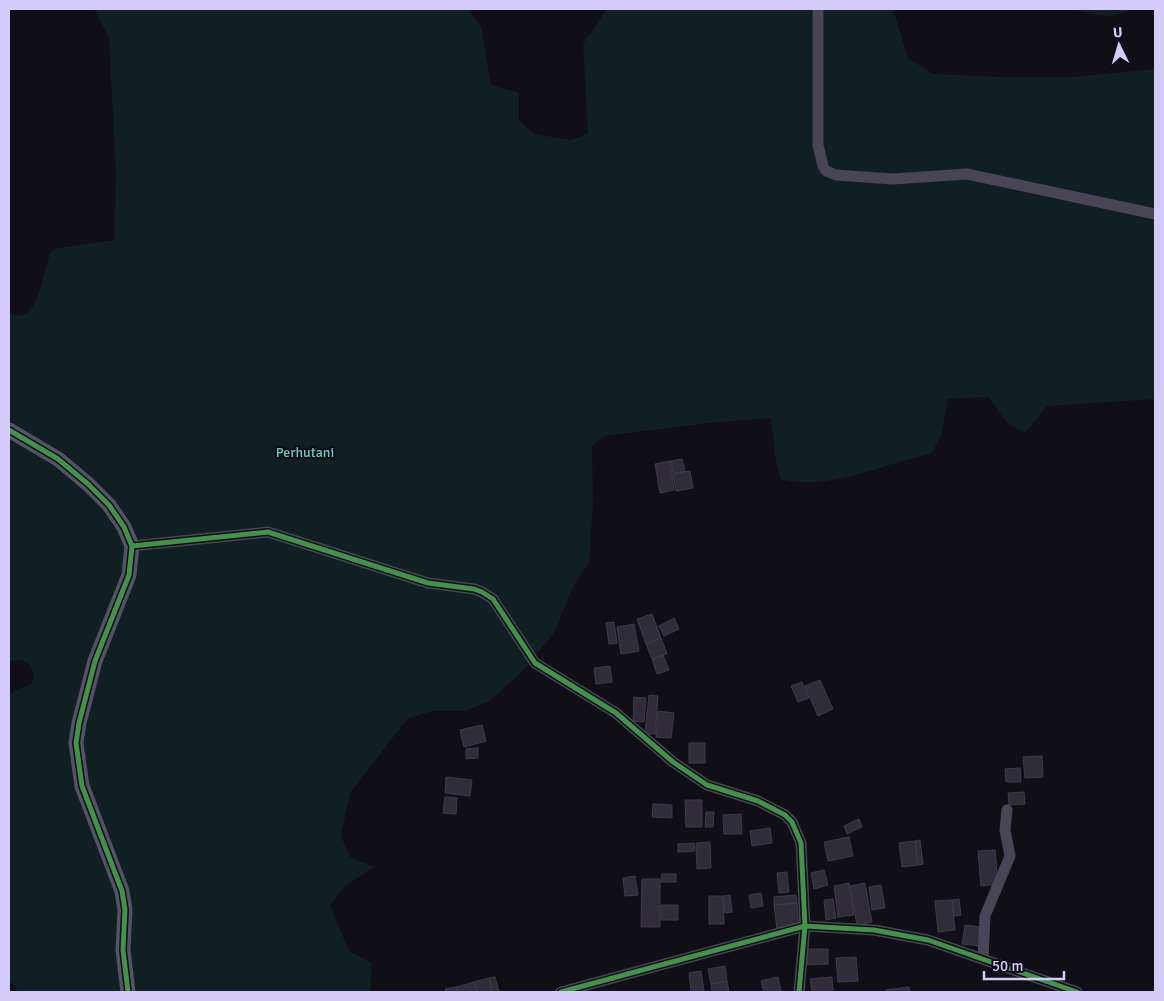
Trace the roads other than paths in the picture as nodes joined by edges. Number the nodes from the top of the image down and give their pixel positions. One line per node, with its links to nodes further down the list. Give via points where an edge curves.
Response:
1 (818, 9): 2 (street, via 818,145 826,171 836,175 893,179 967,174)
2 (1155, 214)
3 (9, 430): 4 (street, via 58,459 88,484 109,505)
4 (132, 546): 6 (street, via 268,532 428,583 474,588 482,592 493,599 535,663 616,713 673,762 707,785 758,801 792,822 801,844); 8 (street, via 129,574 95,661 76,743 82,786 122,891 125,910 123,950)
5 (1007, 810): 7 (street, via 1005,830 1010,856 984,916)
6 (805, 926): 7 (street, via 906,935); 9 (street); 10 (street)
7 (983, 959): 11 (street)
8 (128, 992)
9 (561, 992)
10 (799, 992)
11 (1077, 992)

